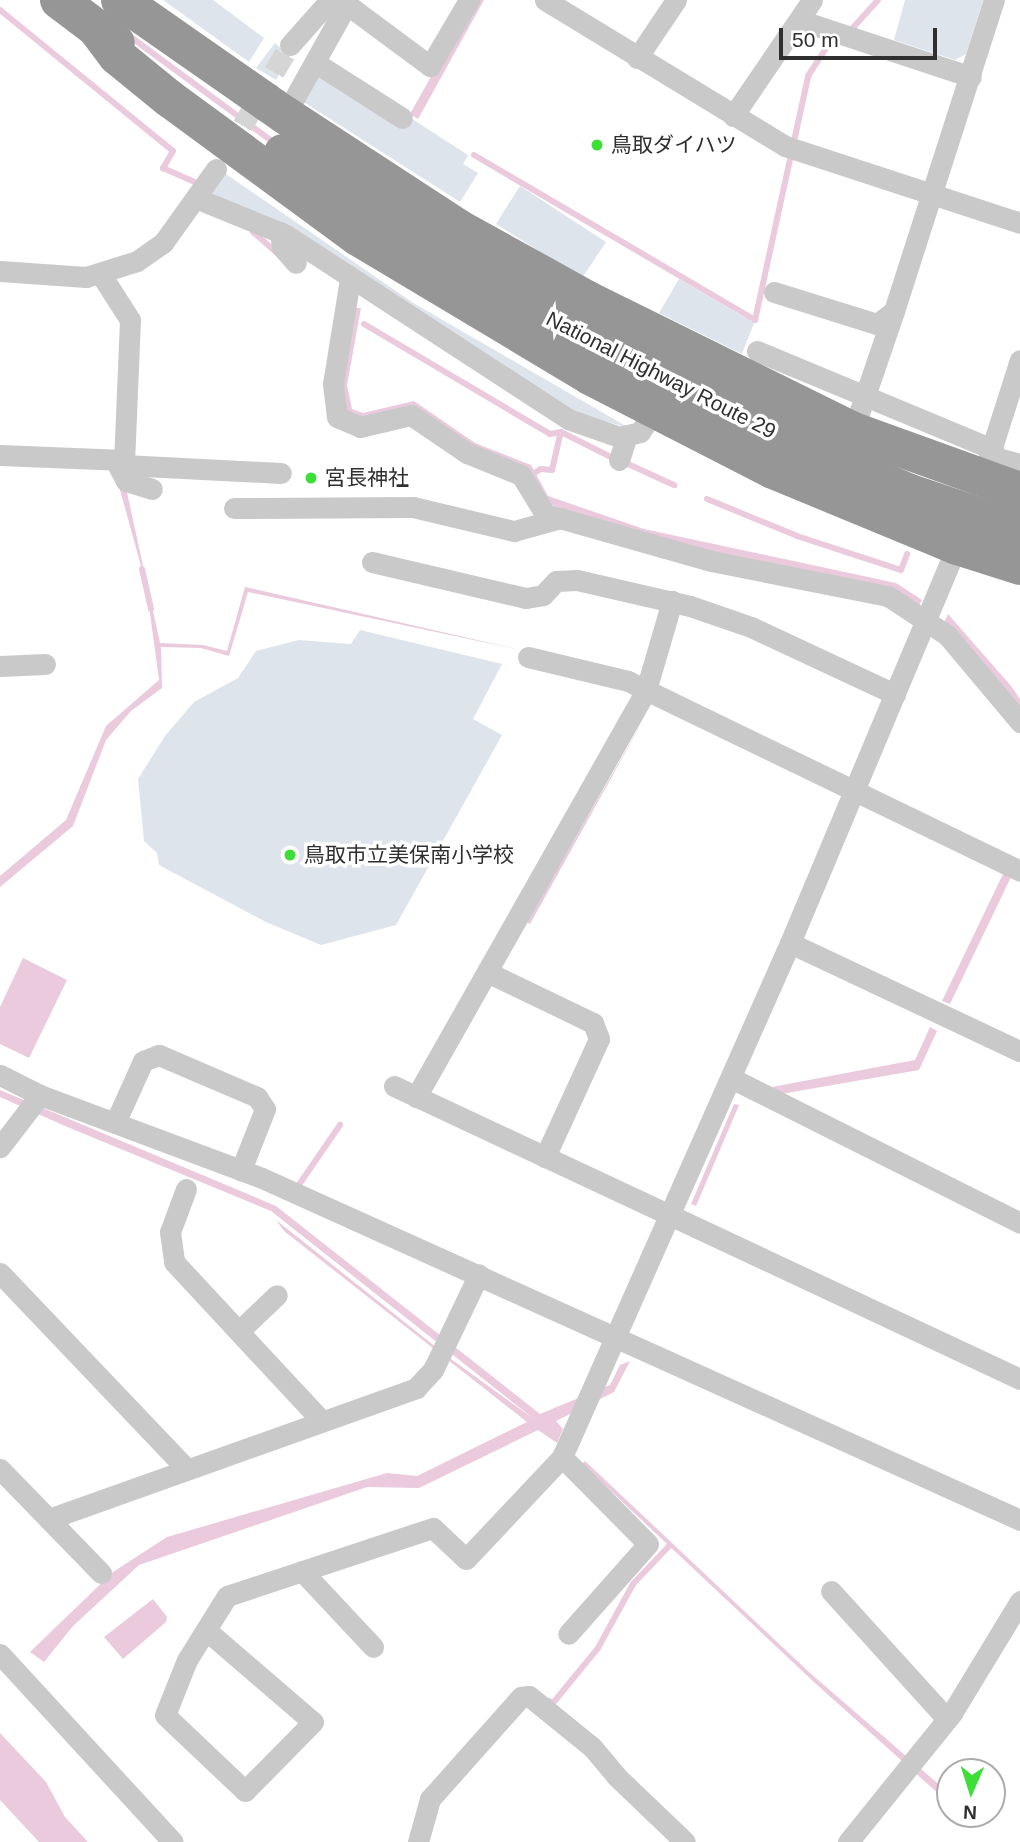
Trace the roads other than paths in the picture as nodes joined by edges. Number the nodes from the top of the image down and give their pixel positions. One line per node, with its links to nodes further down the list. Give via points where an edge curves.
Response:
1 (59, 0): 8 (highway, National Highway Route 29)
2 (468, 0): 7 (street, via 430,66)
3 (545, 0): 11 (street)
4 (676, 0): 11 (street)
5 (812, 0): 9 (street)
6 (995, 0): 13 (street)
7 (339, 1): 10 (street); 12 (street)
8 (105, 9): 14 (highway); 30 (highway, via 117,56 149,82 358,237); 31 (highway, National Highway Route 29, via 198,100 431,250 584,339)
9 (799, 20): 13 (street); 15 (street)
10 (290, 45)
11 (637, 58): 15 (street)
12 (316, 63): 14 (street); 16 (street)
13 (971, 76): 18 (street)
14 (285, 115): 31 (highway, via 460,229 576,294)
15 (733, 116): 18 (street, via 785,146)
16 (402, 118)
17 (216, 169): 19 (street)
18 (933, 196): 20 (street); 27 (street)
19 (198, 199): 21 (street); 24 (street, via 154,251)
20 (1020, 223)
21 (280, 232): 22 (street, via 282,247); 25 (street)
22 (296, 263)
23 (0, 271): 24 (street, via 60,277)
24 (100, 274): 33 (street, via 130,320)
25 (350, 279): 30 (street, via 568,419 619,437); 41 (street, via 333,384 337,417 360,427 411,415 467,453 522,475 545,514)
26 (774, 292): 27 (street, via 877,324)
27 (894, 311): 31 (street)
28 (757, 351): 31 (street)
29 (1019, 368): 35 (street)
30 (640, 423): 34 (street); 43 (highway, via 773,470)
31 (852, 430): 35 (highway); 42 (highway, National Highway Route 29, bridge, via 910,493)
32 (0, 455): 33 (street)
33 (120, 460): 37 (street, via 124,465); 38 (street, via 126,481)
34 (619, 460)
35 (988, 462): 36 (street); 39 (highway); 43 (street)
36 (1020, 464)
37 (281, 473)
38 (152, 489)
39 (1020, 491)
40 (234, 508): 41 (street, via 413,507 514,531)
41 (561, 518): 47 (street, via 711,561 871,591)
42 (1020, 530)
43 (957, 546): 45 (highway); 47 (street)
44 (372, 562): 46 (street, via 526,598 544,595 556,581 577,580)
45 (1020, 566)
46 (672, 601): 51 (street); 52 (street, via 751,627)
47 (927, 618): 52 (street); 53 (street, via 966,655)
48 (528, 657): 51 (street, via 628,681)
49 (45, 664): 50 (street)
50 (0, 666)
51 (646, 690): 54 (street); 57 (street)
52 (895, 694): 54 (street)
53 (1020, 722)
54 (854, 792): 55 (street); 56 (street)
55 (1020, 871)
56 (790, 943): 58 (street); 60 (street)
57 (486, 972): 63 (street); 66 (street, via 593,1023 599,1039)
58 (1020, 1051)
59 (0, 1075): 62 (street)
60 (731, 1078): 69 (street); 70 (street)
61 (394, 1086): 63 (street)
62 (40, 1095): 64 (street); 65 (street)
63 (416, 1097): 66 (street)
64 (115, 1123): 67 (street); 67 (street, via 143,1061 159,1055 257,1097 265,1109)
65 (0, 1147)
66 (545, 1157): 69 (street)
67 (241, 1170): 72 (street)
68 (186, 1189): 74 (street, via 170,1232 174,1262)
69 (668, 1214): 75 (street); 76 (street)
70 (1020, 1223)
71 (0, 1273): 79 (street)
72 (479, 1274): 75 (street); 77 (street, via 425,1380 398,1396)
73 (277, 1294): 74 (street)
74 (239, 1331): 77 (street)
75 (614, 1334): 78 (street); 82 (street)
76 (1020, 1378)
77 (321, 1421): 79 (street)
78 (562, 1457): 83 (street, via 466,1559 433,1528); 88 (street, via 648,1544)
79 (186, 1468): 81 (street)
80 (0, 1469): 81 (street)
81 (49, 1519): 84 (street)
82 (1020, 1520)
83 (302, 1571): 87 (street, via 228,1596); 89 (street)
84 (101, 1573)
85 (831, 1591): 91 (street)
86 (1020, 1601): 91 (street)
87 (206, 1630): 87 (street, via 187,1660 165,1715 245,1791 313,1723)
88 (568, 1634)
89 (373, 1647)
90 (0, 1654): 92 (street)
91 (947, 1719): 95 (street)
92 (173, 1842)
93 (418, 1842): 94 (street, via 429,1799 521,1697 529,1696 592,1746 616,1776)
94 (685, 1842)
95 (848, 1842)

